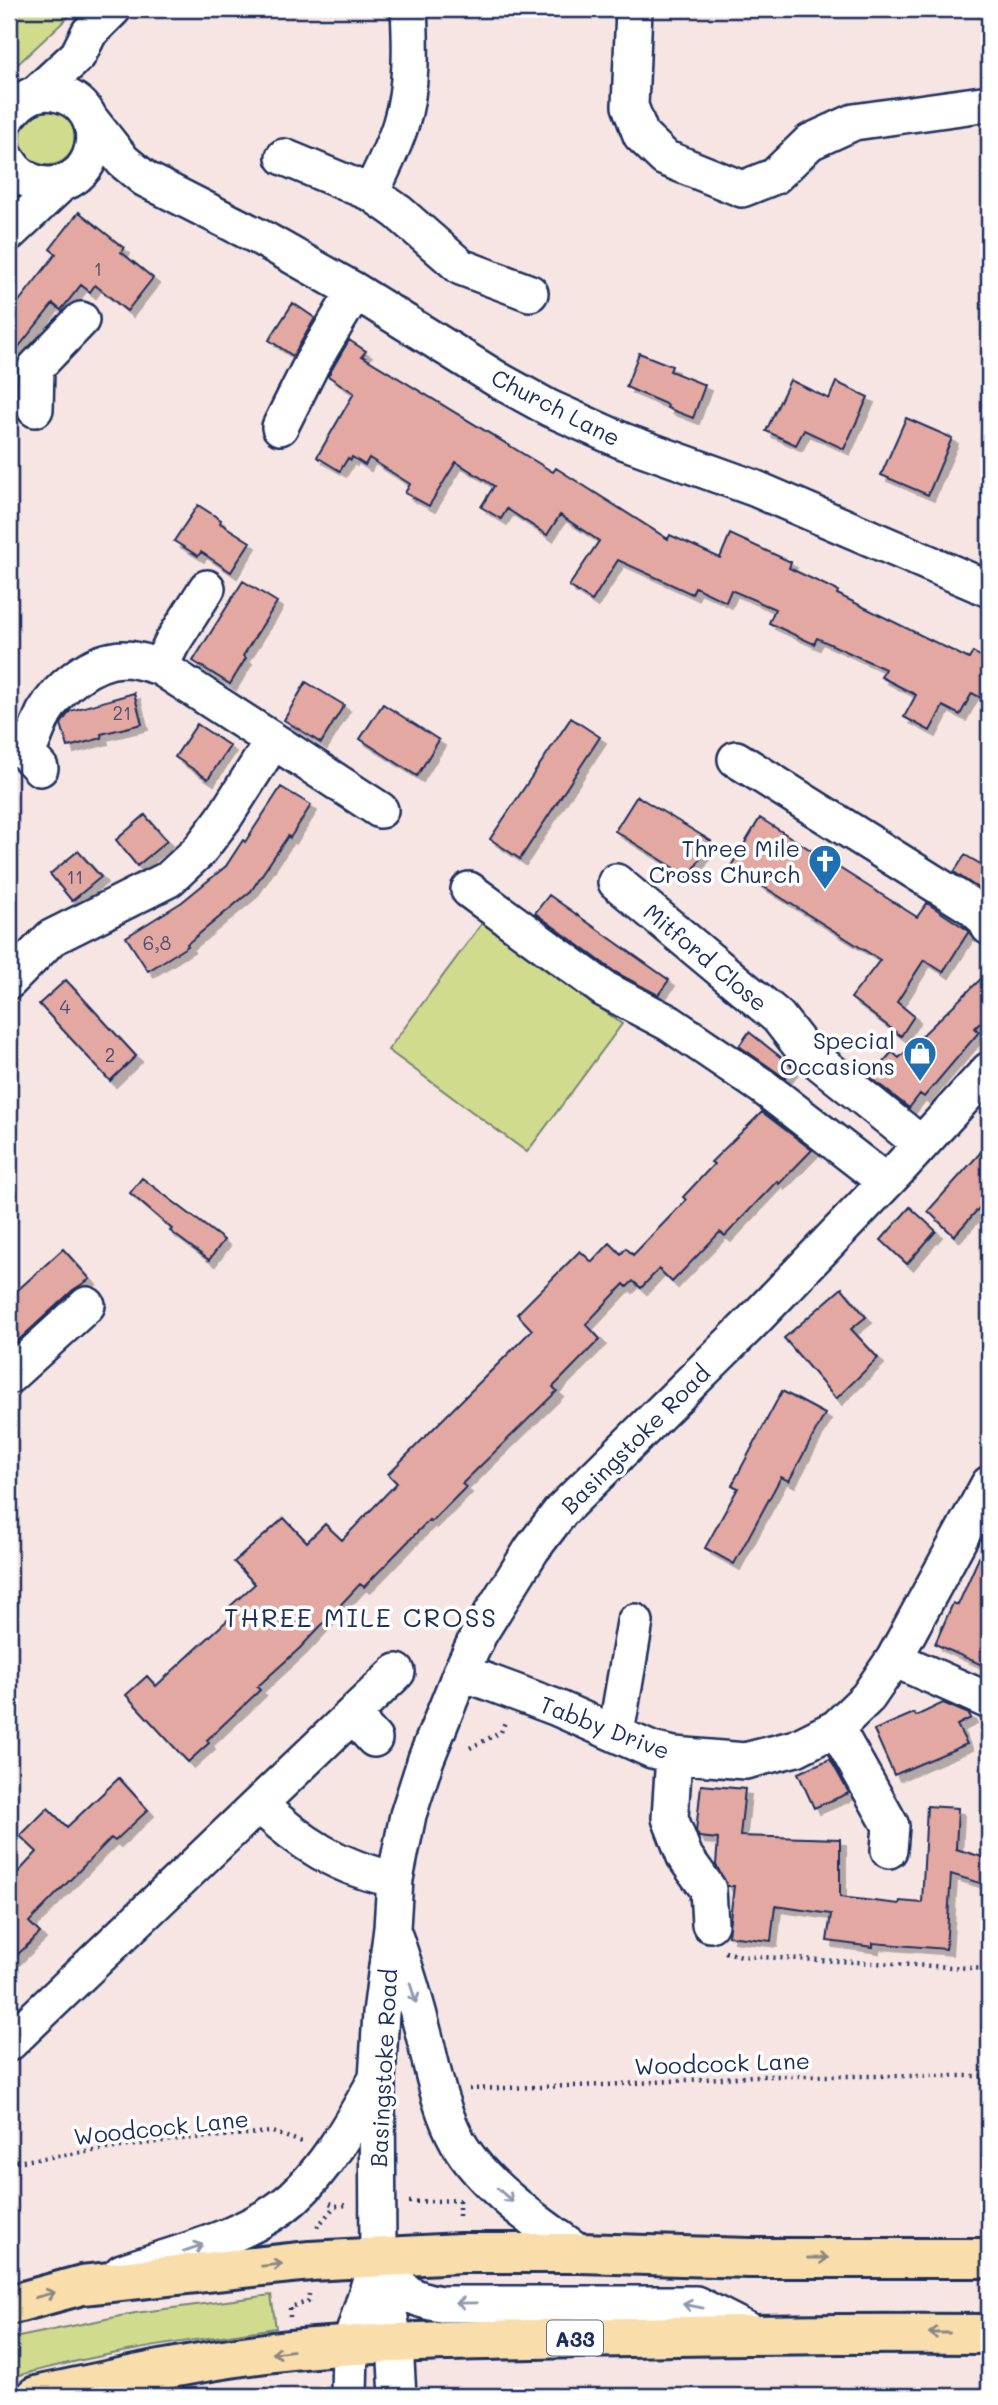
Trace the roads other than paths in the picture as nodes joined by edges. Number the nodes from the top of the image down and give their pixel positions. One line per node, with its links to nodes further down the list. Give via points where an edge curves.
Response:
1 (113, 9): 4 (street, via 89,33)
2 (409, 9): 12 (street, via 410,52)
3 (635, 9): 5 (street, via 630,106 641,135 665,158 742,189 775,176 810,142 855,122)
4 (78, 55): 6 (street); 7 (street)
5 (989, 103)
6 (18, 105): 7 (street, via 51,92 65,95)
7 (84, 110): 10 (street, via 94,132 94,146 90,159); 11 (street, Church Lane, via 124,161)
8 (284, 157): 12 (street)
9 (11, 165): 10 (street, Church Lane, via 35,183 48,185); 13 (street)
10 (72, 177): 11 (street, Church Lane); 13 (street)
11 (145, 179): 14 (street, Church Lane)
12 (385, 203): 15 (street, via 461,267)
13 (10, 231)
14 (355, 291): 19 (street); 21 (street, Church Lane, via 549,408 622,441 754,488)
15 (530, 293)
16 (81, 320): 17 (street)
17 (22, 365): 18 (street)
18 (35, 409)
19 (280, 427)
20 (207, 588): 22 (street)
21 (989, 589)
22 (160, 667): 23 (street); 25 (street, via 120,659 93,667 67,684 45,712 27,754)
23 (273, 741): 26 (street); 30 (street, via 199,851 169,878 51,939)
24 (736, 760): 29 (street, via 972,907)
25 (40, 768)
26 (380, 810)
27 (616, 882): 32 (street, Mitford Close, via 778,1017 803,1049)
28 (469, 890): 33 (street, via 604,989 669,1023 762,1086)
29 (989, 927)
30 (9, 981)
31 (989, 1070): 32 (street, Basingstoke Road)
32 (920, 1144): 33 (street, Basingstoke Road)
33 (886, 1182): 40 (street, Basingstoke Road, via 561,1511 531,1549)
34 (88, 1305): 35 (street)
35 (9, 1376)
36 (987, 1489): 38 (street, Tabby Drive)
37 (635, 1622): 43 (street)
38 (894, 1659): 41 (street); 42 (street, Tabby Drive, via 867,1697)
39 (397, 1672): 45 (street, via 363,1727)
40 (461, 1672): 43 (street, Tabby Drive); 47 (street, Basingstoke Road, via 418,1783)
41 (989, 1701)
42 (836, 1728): 44 (street, Tabby Drive, via 796,1748 745,1761); 46 (street, via 891,1826)
43 (616, 1733): 44 (street, Tabby Drive)
44 (674, 1755): 49 (street, via 670,1818 685,1857 708,1889)
45 (260, 1805): 47 (street, via 329,1858 367,1874); 50 (street)
46 (889, 1850)
47 (395, 1879): 48 (street, Basingstoke Road)
48 (392, 1928): 51 (street, Basingstoke Road); 52 (street, one-way to 52, via 442,2107 458,2142 485,2177)
49 (717, 1938)
50 (9, 2043)
51 (377, 2079): 53 (street, Basingstoke Road); 55 (street, one-way to 51, via 222,2238 270,2215 306,2185 336,2148)
52 (580, 2253): 53 (highway); 54 (highway, one-way to 54)
53 (378, 2258): 55 (highway, one-way to 53); 57 (street, one-way to 53, via 696,2304 441,2304 419,2300 405,2292); 59 (street, Basingstoke Road); 60 (street, Basingstoke Road)
54 (989, 2258)
55 (82, 2285): 56 (highway, one-way to 55)
56 (9, 2305)
57 (755, 2334): 58 (highway, A33, one-way to 57); 59 (highway, A33)
58 (989, 2334)
59 (395, 2344): 60 (highway, A33); 63 (street, Basingstoke Road)
60 (350, 2346): 61 (highway, A33, one-way to 61, via 125,2376); 62 (street, Basingstoke Road)
61 (36, 2396)
62 (349, 2396)
63 (398, 2396)

